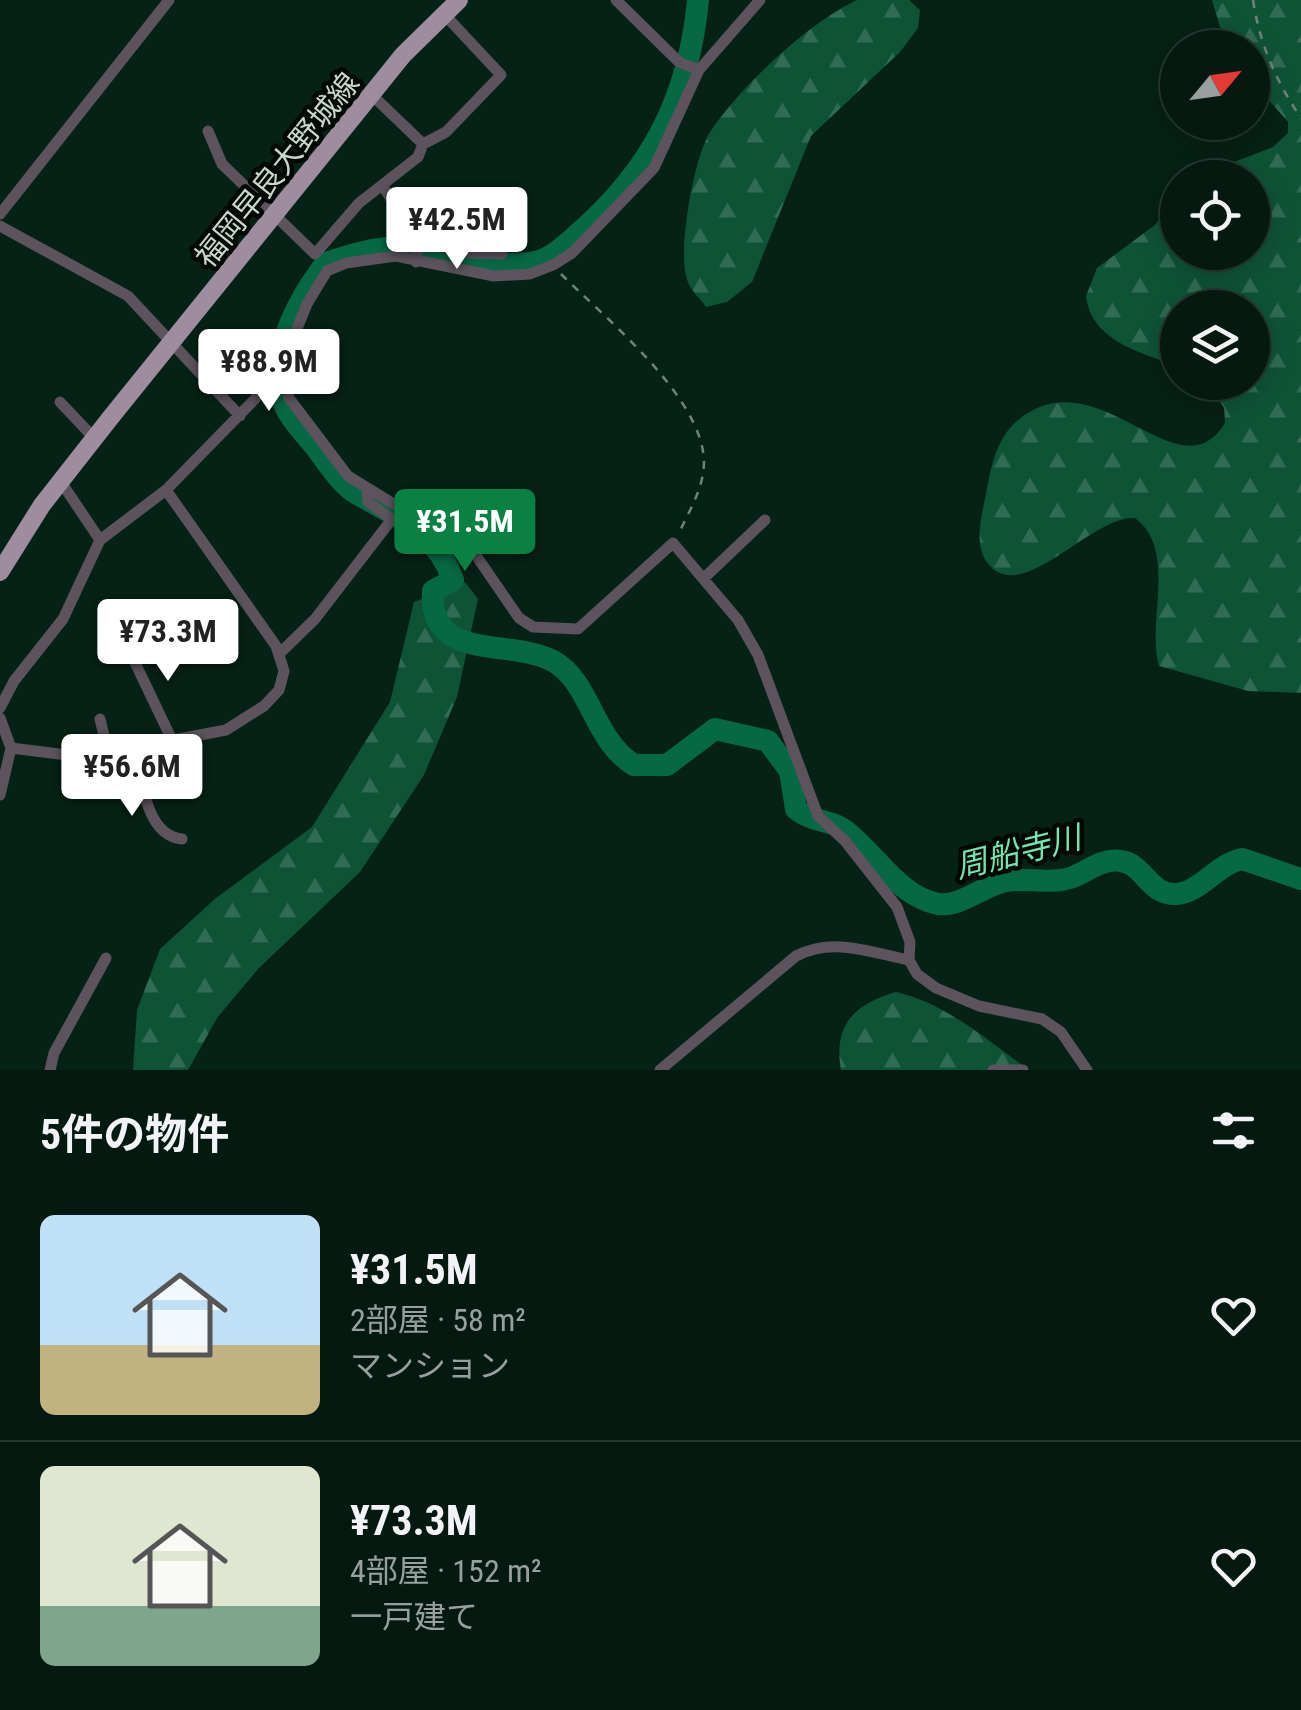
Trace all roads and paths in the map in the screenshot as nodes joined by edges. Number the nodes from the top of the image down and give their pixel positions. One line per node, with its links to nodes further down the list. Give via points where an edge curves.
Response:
1 (170, 0): 13 (street)
2 (459, 0): 6 (main road, 福岡早良大野城線)
3 (616, 0): 7 (street, via 680,62)
4 (760, 0): 7 (street)
5 (1253, 0): 9 (path, via 1258,38)
6 (444, 14): 8 (main road, 福岡早良大野城線); 11 (street, via 501,76 446,132)
7 (698, 70): 19 (street, via 654,168)
8 (372, 95): 11 (street); 14 (main road, 福岡早良大野城線)
9 (1301, 118)
10 (208, 130): 14 (street, via 222,164)
11 (423, 144): 12 (street, via 418,157)
12 (382, 185): 14 (street, via 315,254); 16 (street)
13 (0, 214)
14 (276, 218): 20 (main road, 福岡早良大野城線)
15 (0, 226): 20 (street, via 128,296)
16 (419, 242): 17 (street, via 467,254); 18 (street)
17 (502, 254)
18 (416, 260): 19 (street, via 494,276); 21 (street, via 396,256 327,271)
19 (553, 266): 30 (path, via 677,396 696,428 704,458 701,488)
20 (174, 340): 23 (street); 24 (main road, 福岡早良大野城線)
21 (277, 372): 23 (street); 26 (street, via 305,424)
22 (60, 402): 24 (street)
23 (240, 416): 27 (street)
24 (95, 439): 25 (main road, 福岡早良大野城線)
25 (61, 482): 29 (street); 31 (main road, 福岡早良大野城線)
26 (367, 489): 30 (street, via 475,554 519,618 557,632 578,629); 34 (street, via 368,502 392,518 315,620)
27 (166, 490): 29 (street); 34 (street)
28 (765, 520): 32 (street)
29 (100, 540): 35 (street, via 63,619)
30 (673, 543): 32 (street)
31 (0, 572)
32 (704, 578): 45 (street, via 758,654 818,816 897,907)
33 (138, 618): 38 (street, via 114,632)
34 (279, 654): 38 (street, via 284,671 264,706 226,730)
35 (0, 708)
36 (0, 718): 40 (street)
37 (100, 719): 41 (street)
38 (172, 740): 39 (street)
39 (136, 747): 41 (street); 43 (street, via 157,826)
40 (11, 748): 41 (street, via 84,757); 42 (street)
41 (108, 752)
42 (0, 796)
43 (182, 839)
44 (106, 958): 46 (street)
45 (909, 960): 47 (street, via 830,944 811,948); 50 (street, via 936,988 1042,1019 1072,1045)
46 (50, 1070)
47 (660, 1070)
48 (993, 1070): 49 (street)
49 (1023, 1070)
50 (1086, 1070)

